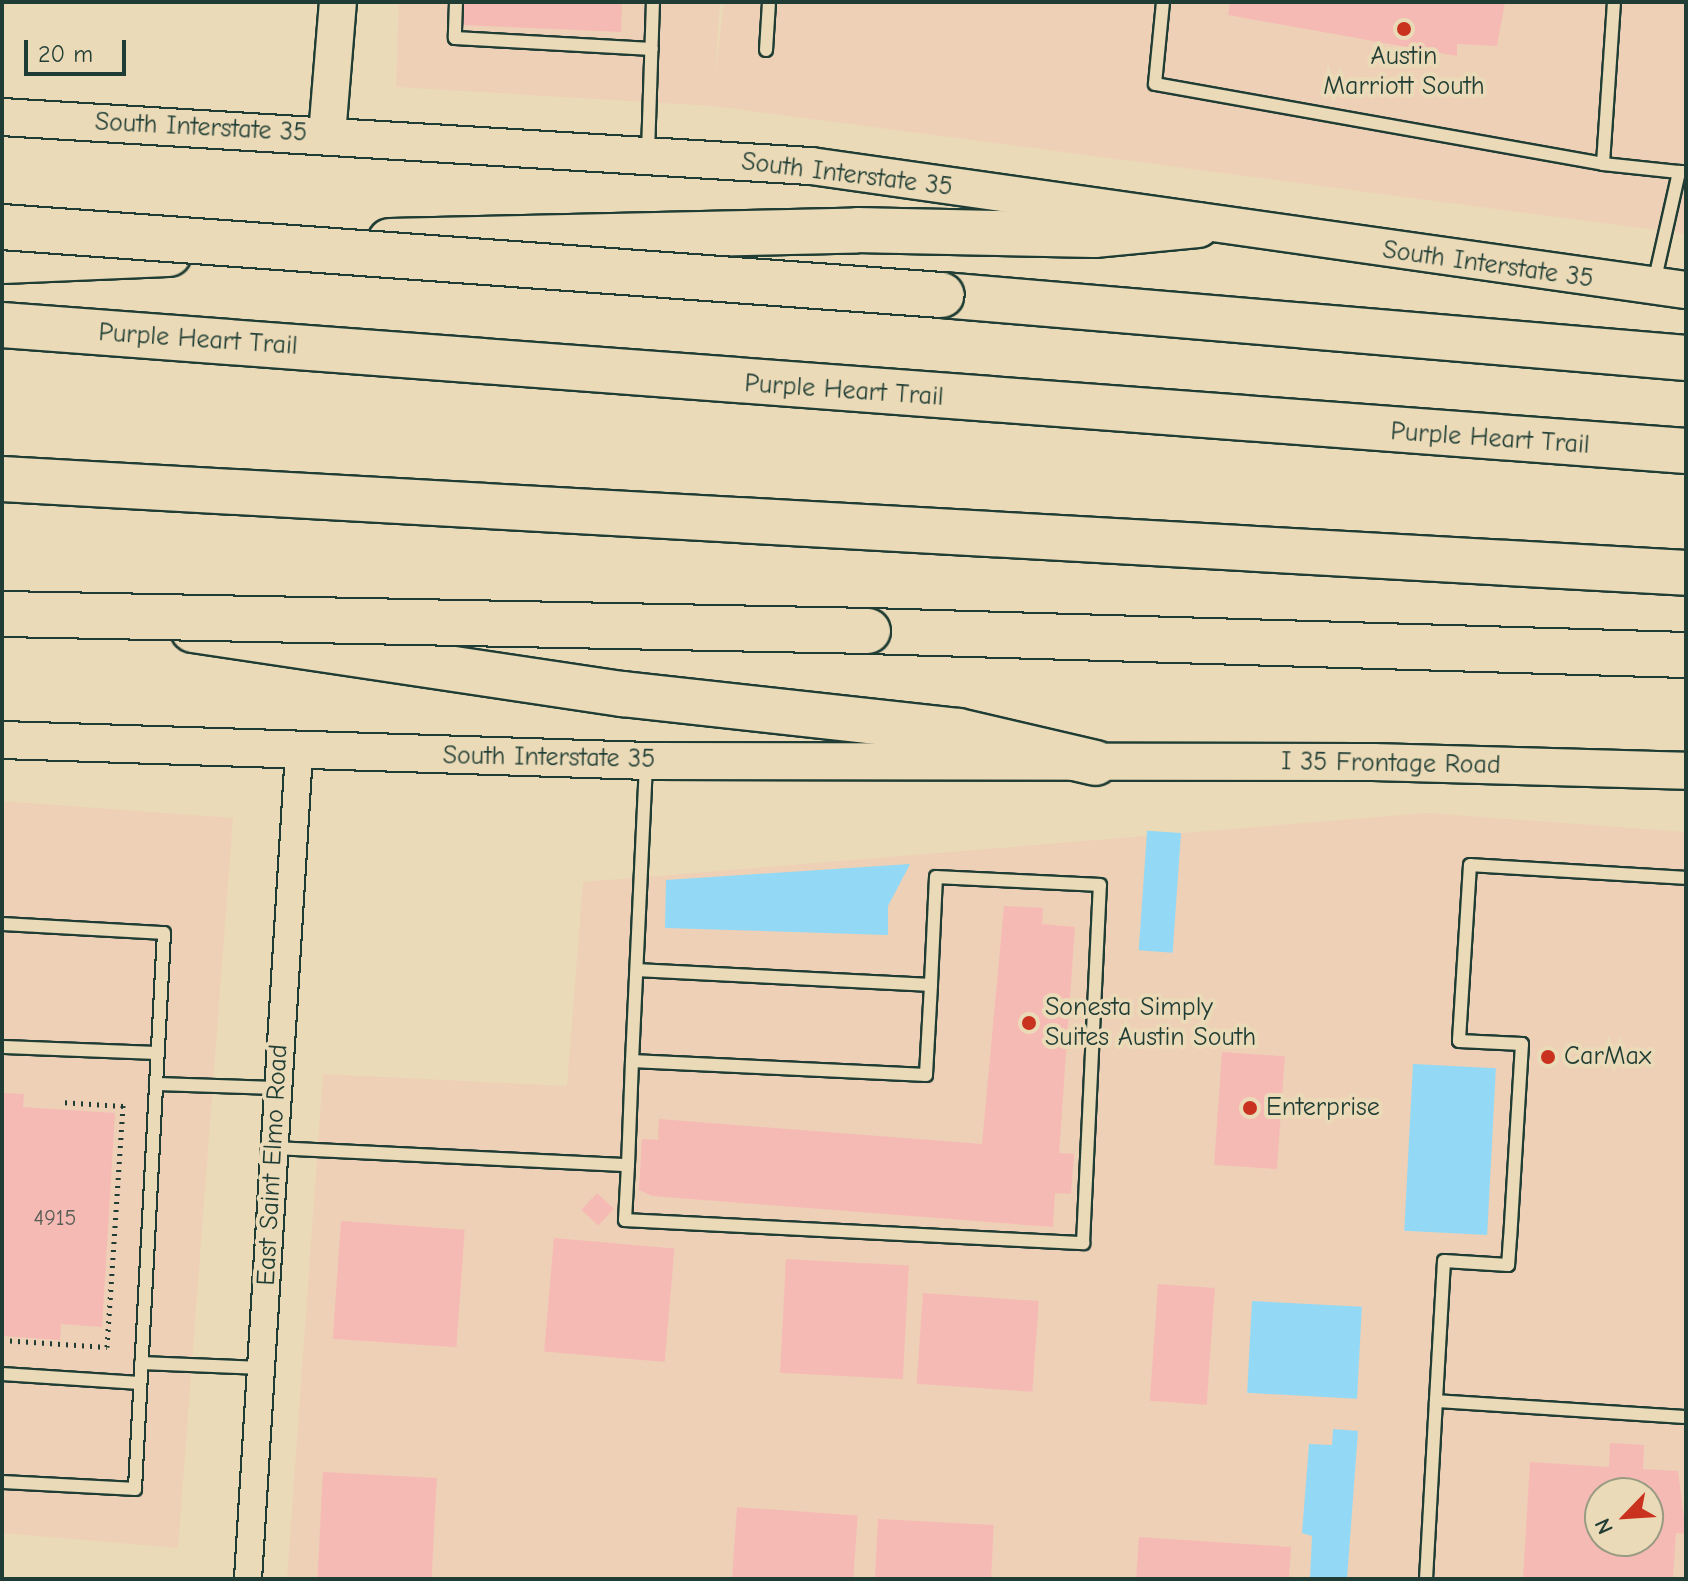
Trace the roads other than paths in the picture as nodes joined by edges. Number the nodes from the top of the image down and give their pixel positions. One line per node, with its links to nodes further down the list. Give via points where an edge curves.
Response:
1 (338, 2): 10 (main road)
2 (456, 2): 7 (lane, via 455,38)
3 (653, 2): 7 (lane)
4 (769, 2): 8 (lane)
5 (1163, 2): 12 (lane, via 1155,84)
6 (1614, 2): 12 (lane)
7 (652, 49): 11 (lane)
8 (766, 50)
9 (2, 117): 10 (main road, South Interstate 35)
10 (327, 135): 11 (main road, South Interstate 35)
11 (648, 155): 14 (main road, South Interstate 35, via 811,166)
12 (1603, 164): 13 (lane)
13 (1682, 172): 17 (lane)
14 (1198, 225): 16 (highway, via 1094,235 857,230 474,236); 17 (main road, South Interstate 35)
15 (2, 227): 19 (highway, bridge, via 942,295)
16 (2, 261)
17 (1669, 289)
18 (2, 325): 20 (highway, Purple Heart Trail)
19 (1686, 358)
20 (1686, 451)
21 (2, 479): 22 (highway)
22 (1686, 573)
23 (2, 591): 29 (highway, via 243,640 623,694 958,731)
24 (2, 614): 25 (highway, bridge, via 868,631)
25 (1686, 655)
26 (2, 740): 27 (main road, South Interstate 35)
27 (299, 752): 28 (main road, South Interstate 35); 39 (street, East Saint Elmo Road)
28 (647, 761): 29 (main road, South Interstate 35); 33 (lane)
29 (1095, 763): 30 (main road, I 35 Frontage Road)
30 (1686, 771)
31 (1686, 878): 46 (lane, via 1470,865 1459,1041 1522,1044 1510,1238 1508,1265 1444,1261)
32 (2, 924): 36 (lane, via 164,933)
33 (637, 970): 34 (lane); 37 (lane)
34 (931, 985): 37 (lane, via 926,1075); 41 (lane, via 936,877 1100,885 1083,1243 625,1220)
35 (2, 1047): 36 (lane)
36 (157, 1053): 38 (lane)
37 (632, 1061): 41 (lane)
38 (156, 1084): 39 (lane); 42 (lane)
39 (277, 1088): 40 (street, East Saint Elmo Road)
40 (275, 1148): 41 (lane); 43 (street, East Saint Elmo Road)
41 (628, 1165)
42 (141, 1363): 43 (lane); 45 (lane)
43 (262, 1368): 49 (street, East Saint Elmo Road)
44 (2, 1374): 45 (lane)
45 (140, 1383): 48 (lane, via 135,1489)
46 (1436, 1401): 47 (lane); 50 (lane)
47 (1686, 1417)
48 (2, 1482)
49 (248, 1579)
50 (1426, 1579)

